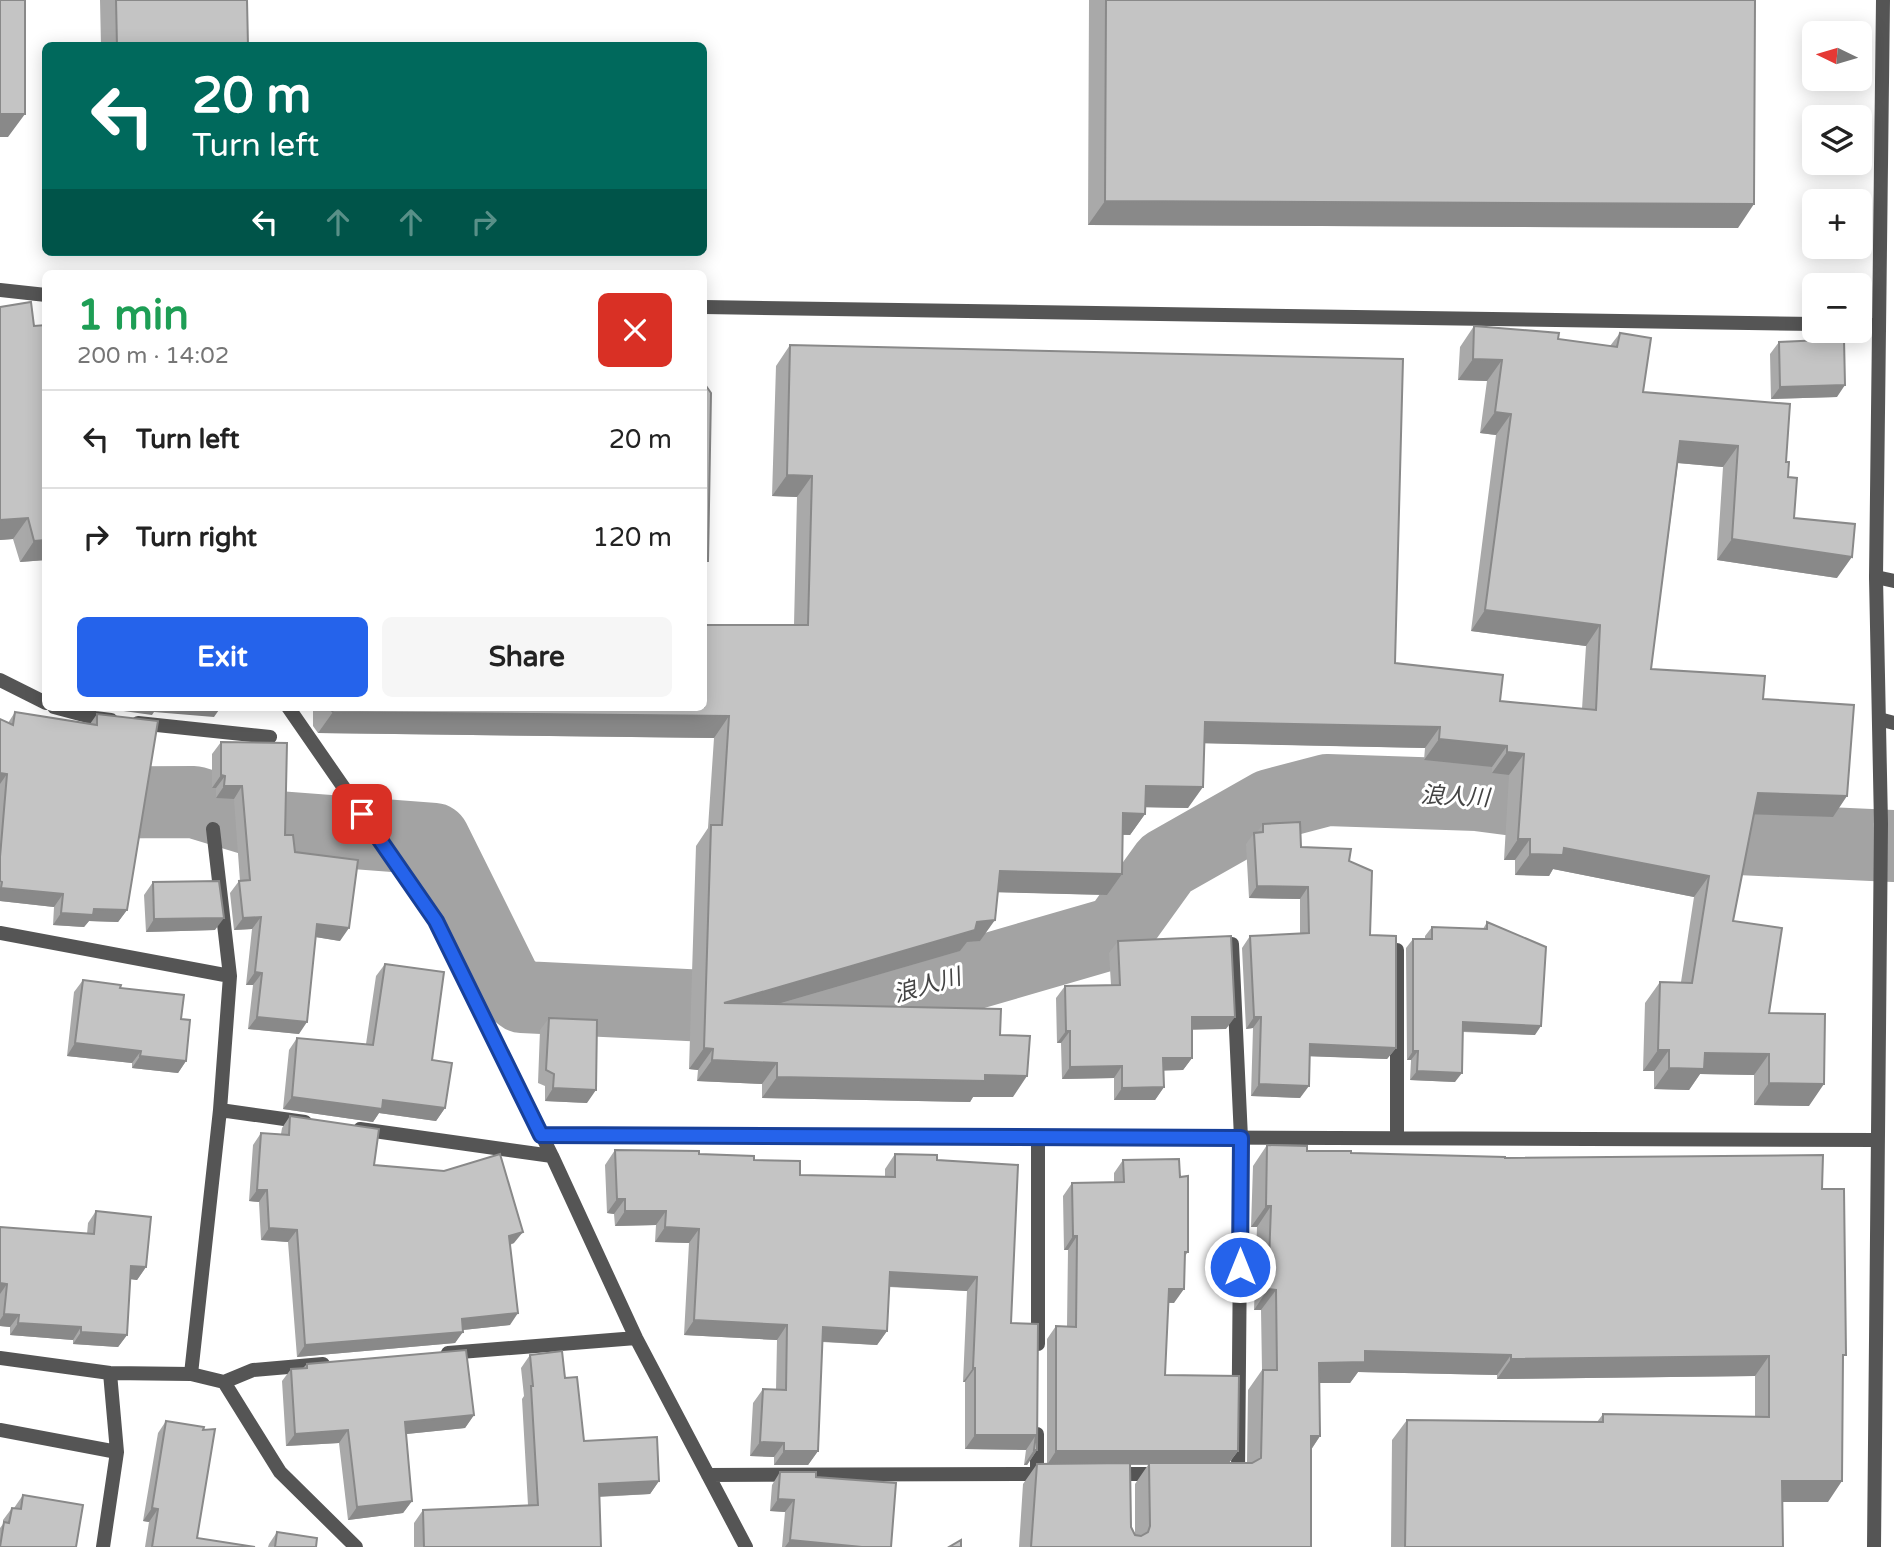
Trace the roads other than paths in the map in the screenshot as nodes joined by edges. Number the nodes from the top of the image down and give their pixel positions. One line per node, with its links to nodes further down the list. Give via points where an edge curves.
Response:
1 (1883, 0): 7 (street)
2 (0, 290): 3 (street)
3 (42, 295)
4 (707, 307): 5 (street)
5 (1802, 324)
6 (1872, 325): 7 (street)
7 (1879, 325): 8 (street)
8 (1876, 578): 9 (street); 14 (street)
9 (1894, 581)
10 (0, 680): 11 (street)
11 (42, 701)
12 (69, 711): 16 (street, via 95,718)
13 (291, 711): 25 (street, via 436,921)
14 (1879, 719): 15 (street); 29 (street)
15 (1894, 723)
16 (270, 737)
17 (213, 829): 21 (street)
18 (0, 933): 21 (street)
19 (1232, 944): 27 (street)
20 (1397, 950): 28 (street)
21 (230, 976): 22 (street)
22 (220, 1110): 23 (street); 37 (street)
23 (317, 1123)
24 (344, 1127): 30 (street)
25 (541, 1135): 26 (street); 30 (street)
26 (1038, 1137): 27 (street); 32 (street)
27 (1241, 1138): 28 (street); 45 (street, via 1238,1474)
28 (1397, 1138): 29 (street)
29 (1877, 1140): 51 (street)
30 (552, 1156): 31 (street)
31 (636, 1338): 33 (street); 46 (street)
32 (1038, 1353)
33 (431, 1355)
34 (0, 1358): 36 (street)
35 (335, 1363): 38 (street, via 253,1370)
36 (110, 1373): 37 (street); 41 (street)
37 (191, 1374): 38 (street)
38 (224, 1382): 49 (street, via 279,1472)
39 (1037, 1420): 47 (street)
40 (0, 1430): 41 (street)
41 (117, 1452): 48 (street)
42 (1062, 1474): 47 (street)
43 (1100, 1474): 44 (street, via 1125,1480)
44 (1175, 1474)
45 (1213, 1474)
46 (708, 1475): 47 (street); 50 (street)
47 (1037, 1475)
48 (103, 1547)
49 (356, 1547)
50 (746, 1547)
51 (1874, 1547)

